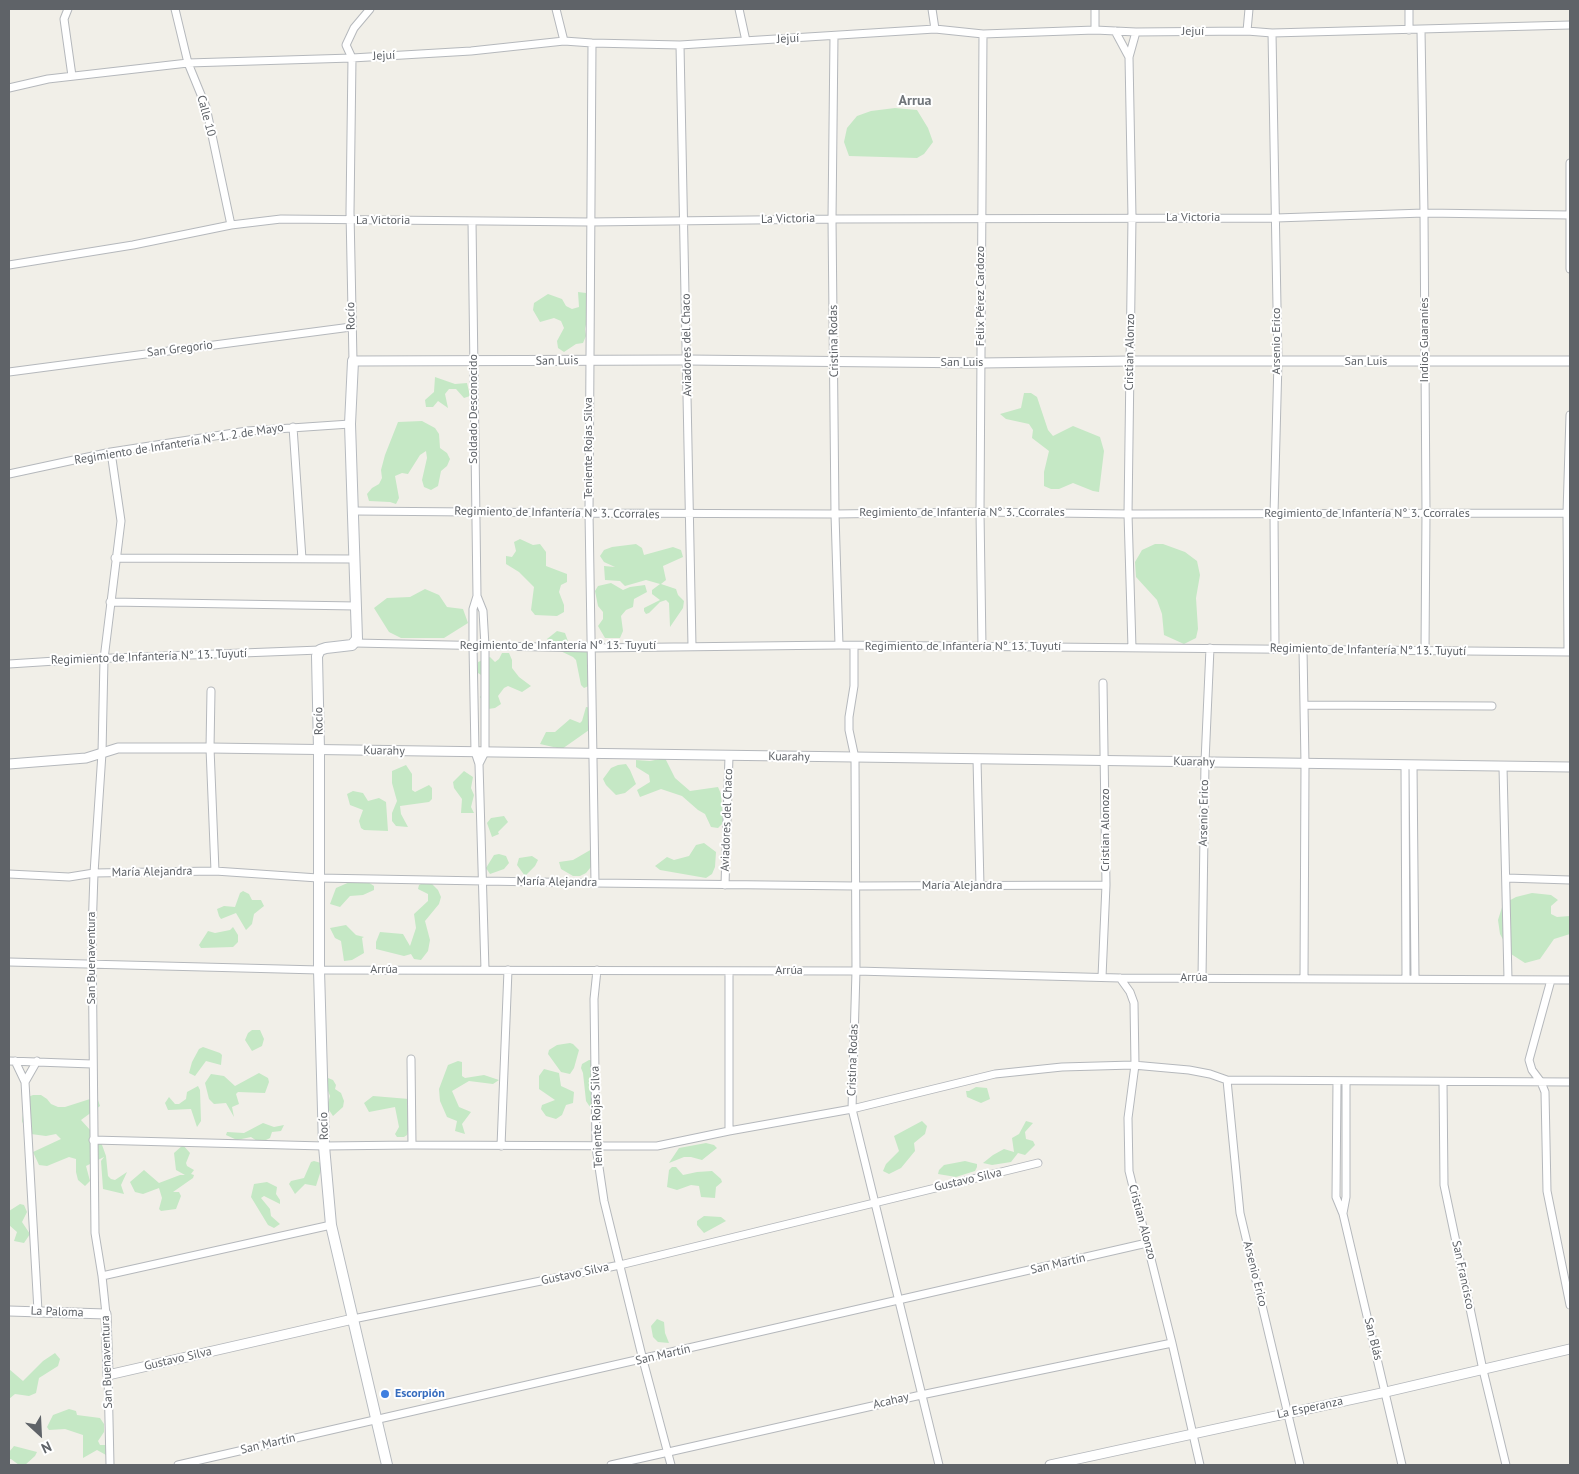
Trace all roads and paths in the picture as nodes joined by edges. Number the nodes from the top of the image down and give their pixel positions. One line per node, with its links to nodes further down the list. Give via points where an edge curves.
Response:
1 (68, 9): 28 (street, via 64,19)
2 (175, 9): 27 (street, Calle 10)
3 (370, 9): 26 (street, Rocío, via 354,28 346,45)
4 (556, 9): 21 (street)
5 (740, 9): 22 (street)
6 (932, 9): 11 (street)
7 (1095, 9): 12 (street)
8 (1249, 9): 16 (street)
9 (1409, 9): 13 (street)
10 (1570, 25): 14 (street, Jejuí)
11 (935, 29): 19 (street, Jejuí); 20 (street, Jejuí)
12 (1095, 30): 15 (street, Jejuí); 19 (street, Jejuí)
13 (1409, 30): 14 (street, Jejuí); 18 (street, Jejuí)
14 (1421, 30): 31 (street, Indios Guaraníes)
15 (1115, 31): 17 (street, Jejuí); 25 (street, Cristian Alonzo)
16 (1247, 31): 17 (street, Jejuí); 18 (street, Jejuí)
17 (1136, 32): 25 (street, Cristian Alonzo)
18 (1272, 33): 34 (street, Arsenio Erico)
19 (983, 34): 36 (street, Felix Pérez Cardozo)
20 (834, 36): 22 (street, Jejuí); 35 (street, Cristina Rodas)
21 (564, 41): 23 (street, Jejuí); 26 (street, Jejuí, via 471,51)
22 (746, 41): 24 (street, Jejuí)
23 (592, 43): 24 (street, Jejuí); 40 (street, Teniente Rojas Silva)
24 (680, 44): 38 (street, Aviadores del Chaco)
25 (1129, 57): 33 (street, Cristian Alonzo)
26 (352, 58): 27 (street, Jejuí); 37 (street, Rocío)
27 (188, 63): 28 (street, Jejuí); 41 (street, Calle 10, via 206,107)
28 (72, 76): 29 (street, Jejuí)
29 (9, 88)
30 (1570, 163): 32 (street)
31 (1424, 213): 32 (street, La Victoria); 34 (street, La Victoria); 53 (street, Indios Guaraníes)
32 (1570, 215): 43 (street)
33 (1132, 217): 34 (street, La Victoria); 36 (street, La Victoria); 49 (street, Cristian Alonzo)
34 (1276, 218): 50 (street, Arsenio Erico)
35 (832, 219): 36 (street, La Victoria); 38 (street, La Victoria); 48 (street, Cristina Rodas)
36 (982, 219): 54 (street, Felix Pérez Cardozo)
37 (350, 220): 39 (street, La Victoria); 41 (street, La Victoria, via 280,219); 44 (street, Rocío)
38 (685, 220): 40 (street, La Victoria); 46 (street, Aviadores del Chaco)
39 (472, 221): 40 (street, La Victoria); 52 (street, Soldado Desconocido)
40 (590, 222): 45 (street, Teniente Rojas Silva)
41 (231, 225): 42 (street, La Victoria)
42 (9, 265)
43 (1570, 269)
44 (351, 327): 47 (street, Rocío); 55 (street, San Gregorio)
45 (589, 360): 46 (street, San Luis); 52 (street, San Luis); 65 (street, Teniente Rojas Silva)
46 (687, 360): 48 (street, San Luis); 66 (street, Aviadores del Chaco)
47 (353, 361): 52 (street, San Luis); 57 (main road, Rocío)
48 (834, 361): 54 (street, San Luis); 67 (street, Cristina Rodas)
49 (1130, 361): 50 (street, San Luis); 54 (street, San Luis); 68 (street, Cristian Alonzo)
50 (1278, 361): 53 (street, San Luis); 69 (street, Arsenio Erico)
51 (1570, 361): 53 (street, San Luis)
52 (474, 362): 62 (street, Soldado Desconocido)
53 (1424, 362): 70 (street, Indios Guaraníes)
54 (981, 363): 63 (street, Felix Pérez Cardozo)
55 (9, 372)
56 (1570, 415): 64 (street)
57 (350, 424): 58 (street, Regimiento de Infantería N° 1. 2 de Mayo); 61 (main road, Rocío)
58 (293, 427): 59 (street, Regimiento de Infantería N° 1. 2 de Mayo); 72 (street)
59 (111, 452): 60 (street, Regimiento de Infantería N° 1. 2 de Mayo); 71 (street, San Buenaventura, via 121,521)
60 (9, 474)
61 (354, 510): 62 (street, Regimiento de Infantería N° 3. Ccorrales); 73 (main road, Rocío)
62 (475, 512): 65 (street, Regimiento de Infantería N° 3. Ccorrales); 74 (street, Soldado Desconocido)
63 (980, 512): 67 (street, Regimiento de Infantería N° 3. Ccorrales); 68 (street, Regimiento de Infantería N° 3. Ccorrales); 84 (street, Felix Pérez Cardozo)
64 (1569, 513): 70 (street, Regimiento de Infantería N° 3. Ccorrales); 91 (street)
65 (589, 514): 66 (street, Regimiento de Infantería N° 3. Ccorrales); 83 (street, Teniente Rojas Silva)
66 (689, 514): 67 (street, Regimiento de Infantería N° 3. Ccorrales); 81 (street, Aviadores del Chaco)
67 (834, 514): 78 (street, Cristina Rodas)
68 (1128, 514): 69 (street, Regimiento de Infantería N° 3. Ccorrales); 85 (street, Cristian Alonzo)
69 (1274, 514): 70 (street, Regimiento de Infantería N° 3. Ccorrales); 87 (street, Arsenio Erico)
70 (1426, 514): 90 (street, Indios Guaraníes)
71 (115, 558): 72 (street); 75 (street, San Buenaventura)
72 (302, 559): 73 (street)
73 (355, 559): 76 (main road, Rocío)
74 (477, 596): 79 (street, Soldado Desconocido, via 473,609); 80 (street, Soldado Desconocido, via 483,611)
75 (110, 602): 76 (street); 92 (street, San Buenaventura)
76 (356, 606): 77 (main road, Rocío)
77 (355, 642): 79 (street, Regimiento de Infantería N° 13. Tuyutí); 89 (main road)
78 (839, 645): 81 (street, Regimiento de Infantería N° 13. Tuyutí); 82 (street, Regimiento de Infantería N° 13. Tuyutí)
79 (472, 646): 80 (street, Regimiento de Infantería N° 13. Tuyutí); 100 (street, Soldado Desconocido)
80 (484, 646): 83 (street, Regimiento de Infantería N° 13. Tuyutí); 101 (street, Soldado Desconocido)
81 (692, 646): 83 (street, Regimiento de Infantería N° 13. Tuyutí)
82 (854, 646): 84 (street, Regimiento de Infantería N° 13. Tuyutí); 105 (street, Cristina Rodas, via 849,730)
83 (592, 648): 103 (street, Teniente Rojas Silva)
84 (982, 648): 85 (street, Regimiento de Infantería N° 13. Tuyutí)
85 (1132, 648): 86 (street, Regimiento de Infantería N° 13. Tuyutí)
86 (1210, 648): 87 (street, Regimiento de Infantería N° 13. Tuyutí); 108 (street, Arsenio Erico)
87 (1275, 649): 88 (street, Regimiento de Infantería N° 13. Tuyutí)
88 (1303, 649): 90 (street, Regimiento de Infantería N° 13. Tuyutí); 96 (street)
89 (320, 650): 92 (street, Regimiento de Infantería N° 13. Tuyutí); 99 (main road, Rocío, via 317,656)
90 (1425, 651): 91 (street, Regimiento de Infantería N° 13. Tuyutí)
91 (1569, 652)
92 (104, 659): 93 (street, Regimiento de Infantería N° 13. Tuyutí); 102 (street, San Buenaventura)
93 (9, 664)
94 (1104, 683): 107 (street, Cristian Alonozo)
95 (211, 691): 98 (street)
96 (1304, 705): 97 (street); 111 (street)
97 (1492, 706)
98 (210, 748): 99 (street, Kuarahy); 102 (street, Kuarahy, via 118,748); 115 (street)
99 (319, 750): 100 (street, Kuarahy); 118 (main road, Rocío)
100 (475, 752): 101 (street, Kuarahy); 110 (street, Soldado Desconocido)
101 (486, 752): 103 (street, Kuarahy); 110 (street)
102 (102, 753): 109 (street, Kuarahy, via 86,758); 116 (street, San Buenaventura)
103 (592, 754): 104 (street, Kuarahy); 122 (street, Teniente Rojas Silva)
104 (730, 756): 105 (street, Kuarahy); 123 (street, Aviadores del Chaco)
105 (855, 758): 106 (street, Kuarahy); 125 (street, Cristina Rodas)
106 (977, 759): 107 (street, Kuarahy); 126 (street)
107 (1105, 760): 108 (street, Kuarahy); 124 (street, Cristian Alonozo)
108 (1205, 762): 111 (street, Kuarahy); 137 (street, Arsenio Erico)
109 (9, 764)
110 (479, 764): 120 (street, Soldado Desconocido)
111 (1305, 764): 112 (street, Kuarahy); 138 (street)
112 (1409, 765): 113 (street, Kuarahy); 139 (street); 140 (street)
113 (1503, 767): 114 (street, Kuarahy); 119 (street)
114 (1570, 767)
115 (215, 871): 116 (street, María Alejandra); 118 (street, María Alejandra)
116 (94, 873): 117 (street, María Alejandra, via 70,877); 128 (street, San Buenaventura)
117 (9, 874)
118 (318, 878): 120 (street, María Alejandra); 129 (main road, Rocío)
119 (1506, 878): 121 (street); 141 (street)
120 (482, 880): 122 (street, María Alejandra); 130 (street, Soldado Desconocido)
121 (1570, 880)
122 (595, 883): 123 (street, María Alejandra)
123 (725, 885): 125 (street, María Alejandra)
124 (1106, 885): 126 (street, María Alejandra); 135 (street, Cristian Alonozo)
125 (855, 886): 126 (street, María Alejandra); 133 (street, Cristina Rodas)
126 (980, 886)
127 (9, 962): 128 (street, Arrúa)
128 (92, 964): 129 (street, Arrúa); 147 (street, San Buenaventura)
129 (319, 970): 130 (street, Arrúa); 160 (main road, Rocío)
130 (485, 970): 131 (street, Arrúa)
131 (508, 970): 132 (street, Arrúa); 161 (street)
132 (597, 970): 134 (street, Arrúa); 162 (street, Teniente Rojas Silva, via 594,999)
133 (856, 971): 134 (street, Arrúa); 135 (street, Arrúa); 156 (street, Cristina Rodas)
134 (729, 972): 157 (street)
135 (1102, 977): 136 (street, Arrúa)
136 (1120, 978): 137 (street, Arrúa); 148 (street, Cristian Alonzo, via 1134,1003)
137 (1202, 978): 138 (street, Arrúa)
138 (1304, 979): 139 (street, Arrúa)
139 (1406, 979): 140 (street, Arrúa)
140 (1415, 979): 141 (street, Arrúa)
141 (1508, 979): 142 (street, Arrúa)
142 (1551, 980): 143 (street, Arrúa); 154 (street, via 1529,1060)
143 (1570, 980)
144 (411, 1059): 159 (street)
145 (12, 1061): 146 (street); 152 (street)
146 (37, 1061): 147 (street); 152 (street)
147 (92, 1064): 158 (street, San Buenaventura)
148 (1135, 1065): 149 (street, via 1189,1070); 156 (street, via 1062,1067 995,1074); 167 (street, Cristian Alonzo, via 1128,1118 1129,1171)
149 (1227, 1080): 150 (street); 183 (street, Arsenio Erico, via 1240,1212)
150 (1338, 1081): 151 (street); 165 (street, San Blás, via 1336,1197)
151 (1346, 1081): 153 (street); 165 (street, San Blás, via 1346,1197)
152 (25, 1082): 173 (street)
153 (1443, 1082): 154 (street); 179 (street, San Francisco, via 1444,1185)
154 (1541, 1082): 155 (street); 171 (street, via 1545,1092 1547,1191)
155 (1570, 1082)
156 (852, 1109): 157 (street); 164 (street, Cristina Rodas)
157 (729, 1130): 162 (street, via 657,1146)
158 (93, 1140): 160 (street); 169 (street, San Buenaventura, via 95,1233)
159 (412, 1145): 160 (street); 161 (street)
160 (324, 1146): 166 (main road, Rocío)
161 (501, 1146): 162 (street)
162 (596, 1147): 168 (street, Teniente Rojas Silva, via 604,1200)
163 (1038, 1163): 164 (street, Gustavo Silva)
164 (874, 1202): 168 (street, Gustavo Silva); 170 (street, Cristina Rodas)
165 (1343, 1214): 181 (street, San Blás)
166 (331, 1225): 169 (street); 175 (main road, Rocío)
167 (1147, 1243): 170 (street, San Martín); 176 (street, Cristian Alonzo)
168 (620, 1265): 175 (street, Gustavo Silva); 178 (street, Teniente Rojas Silva)
169 (102, 1276): 174 (street, San Buenaventura)
170 (898, 1301): 178 (street, San Martín); 182 (street, Cristina Rodas)
171 (1570, 1305)
172 (9, 1311): 173 (street, La Paloma)
173 (38, 1311): 174 (street, La Paloma)
174 (106, 1314): 180 (street, San Buenaventura)
175 (353, 1319): 180 (street, Gustavo Silva); 184 (main road, Rocío)
176 (1172, 1343): 182 (street, Acahay); 185 (street, Cristian Alonzo)
177 (1570, 1349): 179 (street, La Esperanza)
178 (643, 1360): 184 (street, San Martín); 186 (street, Teniente Rojas Silva)
179 (1483, 1370): 181 (street, La Esperanza); 197 (street, San Francisco)
180 (108, 1374): 187 (street, San Buenaventura)
181 (1386, 1392): 183 (street, La Esperanza); 196 (street, San Blás)
182 (921, 1395): 186 (street, Acahay); 192 (street, Cristina Rodas)
183 (1288, 1413): 185 (street, La Esperanza); 195 (street, Arsenio Erico)
184 (376, 1419): 188 (street, San Martín); 189 (main road, Rocío)
185 (1193, 1434): 193 (street, La Esperanza); 194 (street, Cristian Alonzo)
186 (668, 1452): 190 (street, Acahay); 191 (street, Teniente Rojas Silva)
187 (110, 1465)
188 (178, 1465)
189 (387, 1465)
190 (612, 1465)
191 (671, 1465)
192 (938, 1465)
193 (1050, 1465)
194 (1200, 1465)
195 (1300, 1465)
196 (1402, 1465)
197 (1506, 1465)

